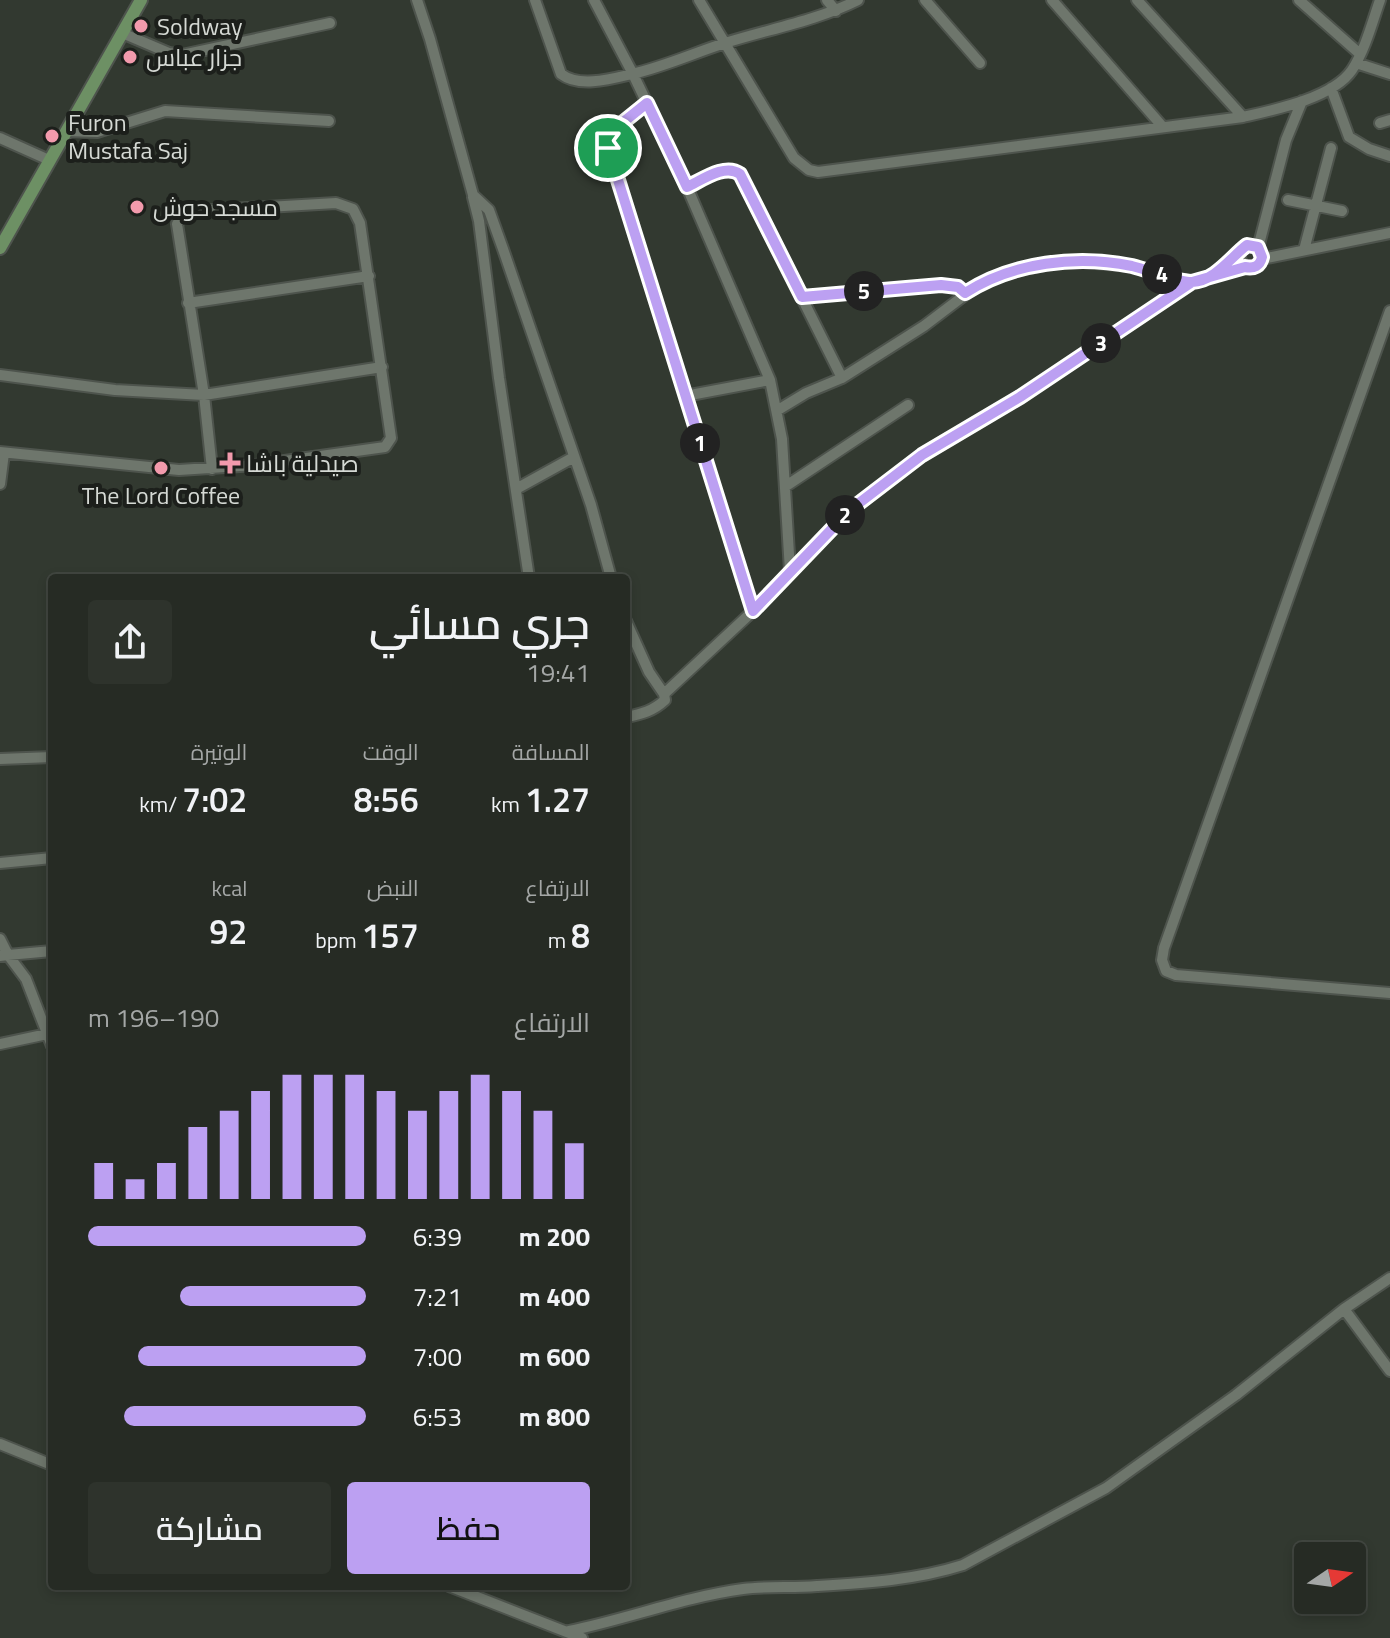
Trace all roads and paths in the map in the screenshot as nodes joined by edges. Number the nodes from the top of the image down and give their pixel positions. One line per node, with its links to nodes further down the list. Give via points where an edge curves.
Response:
1 (141, 0): 15 (main road)
2 (417, 0): 33 (street)
3 (535, 0): 19 (street, via 561,74 570,81)
4 (594, 0): 19 (street)
5 (699, 0): 16 (street)
6 (827, 0): 13 (street)
7 (858, 0): 13 (street)
8 (925, 0): 18 (street)
9 (1052, 0): 26 (street)
10 (1137, 0): 24 (street)
11 (1299, 0): 17 (street)
12 (1380, 0): 17 (street)
13 (836, 11): 16 (street)
14 (330, 23): 15 (street, via 182,55)
15 (122, 33): 27 (main road)
16 (725, 43): 19 (street); 26 (street, via 794,158 818,172)
17 (1358, 58): 20 (street); 21 (street)
18 (980, 63)
19 (633, 74): 23 (street)
20 (1390, 74)
21 (1331, 88): 22 (street); 30 (street, via 1349,137)
22 (1302, 101): 24 (street); 39 (street, via 1286,140)
23 (647, 103): 32 (street); 58 (street, via 611,132 608,148)
24 (1243, 117): 26 (street)
25 (329, 121): 27 (street, via 165,111 97,132)
26 (1162, 126)
27 (66, 131): 31 (main road)
28 (0, 138): 31 (street)
29 (1331, 148): 35 (street)
30 (1390, 156)
31 (49, 160): 38 (main road)
32 (687, 187): 50 (street, via 726,170 740,174); 56 (street)
33 (473, 195): 40 (street, via 489,210); 44 (street)
34 (1288, 200): 35 (street)
35 (1316, 205): 36 (street); 41 (street)
36 (1342, 211)
37 (1390, 233): 41 (street)
38 (0, 248)
39 (1258, 248): 42 (street, via 1247,245); 43 (street)
40 (503, 249): 44 (street); 62 (street)
41 (1304, 250): 43 (street)
42 (1239, 254): 45 (street); 46 (street)
43 (1262, 259): 45 (street)
44 (484, 267): 66 (street)
45 (1245, 267): 46 (street)
46 (1212, 275): 48 (street)
47 (369, 276): 51 (street); 51 (street, via 357,215 345,205 196,211 177,224); 53 (street)
48 (1192, 282): 49 (street, via 1131,266 1060,262 1005,273); 67 (street, via 1020,397 922,455 850,510)
49 (965, 293): 50 (street, via 941,285); 55 (street)
50 (802, 297): 55 (street)
51 (188, 303): 57 (street)
52 (1390, 311): 81 (street, via 1162,960 1166,971 1176,975)
53 (382, 367): 57 (street); 63 (street, via 391,438 385,447)
54 (0, 375): 57 (street)
55 (842, 378): 60 (street)
56 (770, 380): 58 (street); 60 (street)
57 (204, 395): 63 (street)
58 (685, 396): 70 (street)
59 (908, 405): 65 (street)
60 (778, 410): 65 (street)
61 (2, 453): 63 (street, via 157,470); 64 (street)
62 (574, 457): 66 (street); 69 (street)
63 (212, 469)
64 (0, 484)
65 (786, 486): 67 (street)
66 (516, 489): 68 (street)
67 (790, 571): 70 (street)
68 (528, 574)
69 (610, 574)
70 (753, 611): 72 (street)
71 (630, 630): 72 (street)
72 (664, 694): 73 (street, via 665,700 651,711)
73 (630, 716)
74 (48, 757): 75 (street)
75 (0, 759)
76 (48, 858): 77 (street)
77 (0, 863)
78 (0, 939): 80 (street)
79 (48, 951): 80 (street)
80 (4, 956): 82 (street, via 26,979)
81 (1390, 993)
82 (48, 1029)
83 (48, 1034): 84 (street)
84 (0, 1044)
85 (1390, 1278): 86 (street)
86 (1344, 1309): 87 (street); 91 (street, via 1106,1488 963,1565 874,1582 739,1589)
87 (1390, 1371)
88 (0, 1444): 89 (street)
89 (48, 1463)
90 (460, 1590): 91 (street)
91 (569, 1631): 92 (street)
92 (582, 1638)

